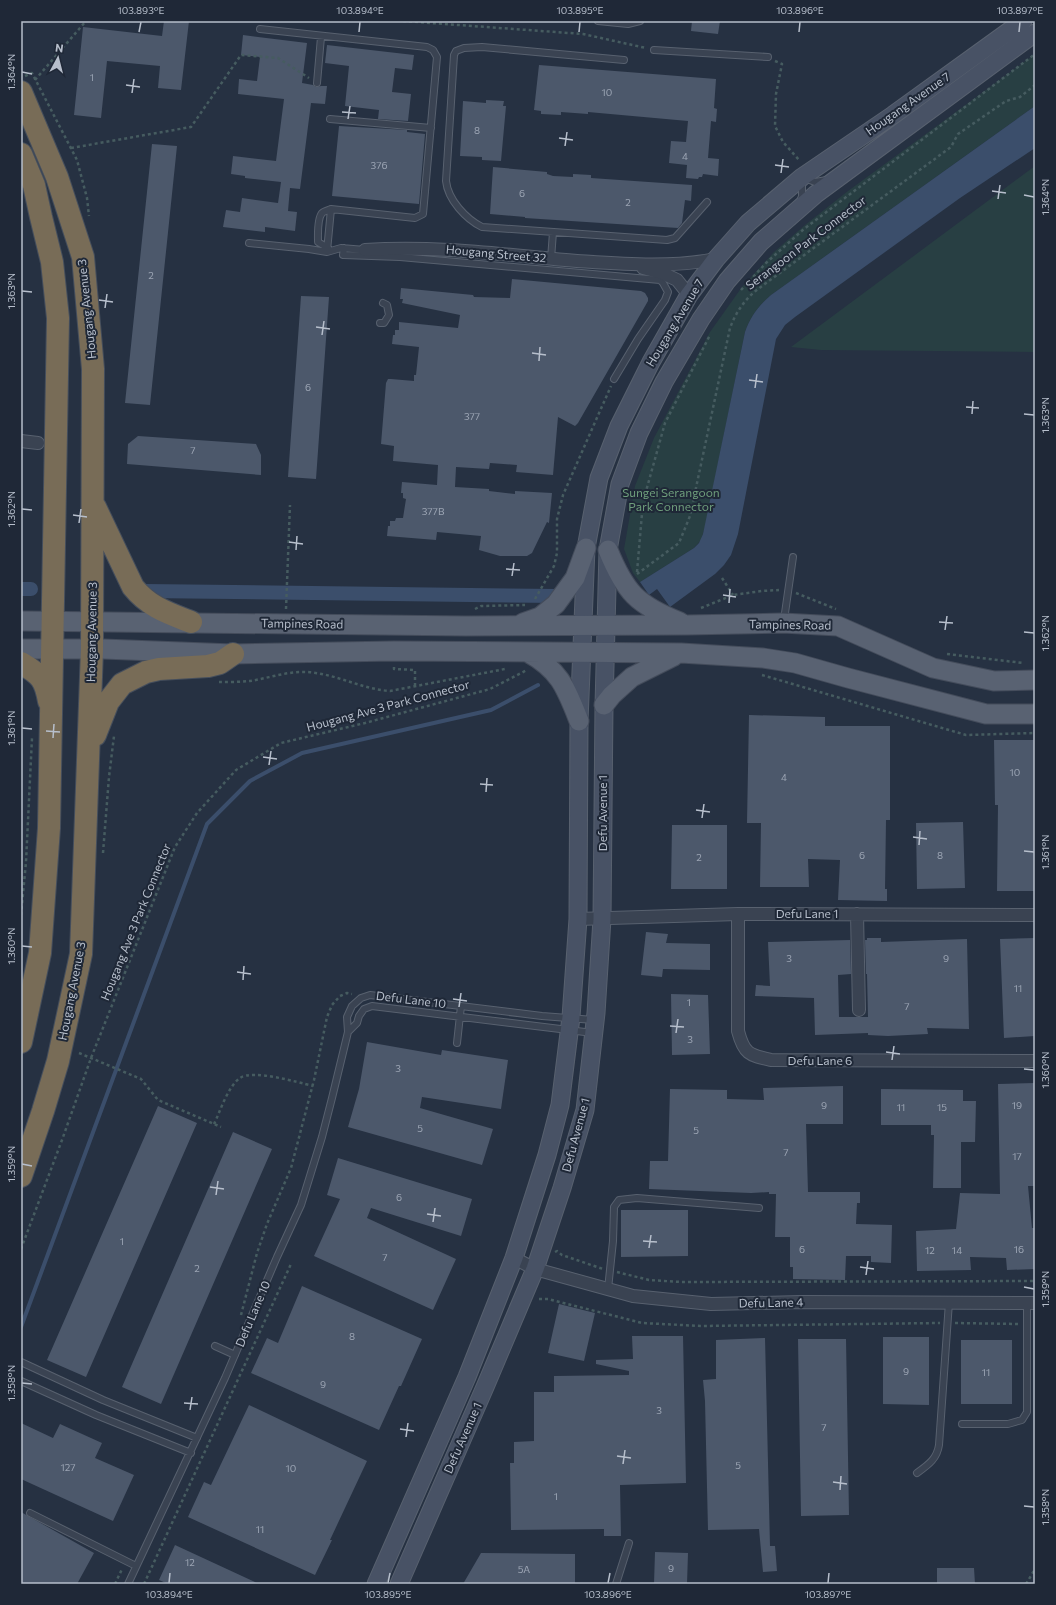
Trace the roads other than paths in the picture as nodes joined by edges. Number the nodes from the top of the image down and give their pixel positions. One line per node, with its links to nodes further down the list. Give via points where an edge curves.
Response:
1 (598, 21): 2 (lane, via 628,24)
2 (640, 21)
3 (1023, 21): 15 (main road, Hougang Avenue 7, via 911,102)
4 (260, 30): 6 (lane)
5 (1035, 33): 16 (main road, Hougang Avenue 7)
6 (321, 37): 10 (lane); 13 (lane, via 427,47 433,50 436,57)
7 (654, 50): 8 (lane)
8 (768, 57)
9 (624, 60): 20 (lane, via 482,47 456,50 446,182 448,190 461,212 482,226)
10 (317, 83)
11 (28, 86): 34 (highway, Hougang Avenue 3, via 83,257 93,369)
12 (330, 119): 13 (lane)
13 (431, 128): 18 (lane, via 423,214 415,218)
14 (21, 154): 39 (highway, via 36,192 52,262 58,318)
15 (803, 171): 16 (lane, via 816,182); 19 (lane, via 802,196); 26 (main road, Hougang Avenue 7, via 748,223)
16 (838, 178): 19 (main road, Hougang Avenue 7)
17 (707, 202): 20 (lane, via 672,240)
18 (331, 209): 23 (lane); 23 (lane, via 321,215 318,235 318,242)
19 (796, 212): 36 (main road, Hougang Avenue 7, via 761,242 727,280 675,362 639,433 620,484)
20 (553, 232): 25 (lane)
21 (249, 243): 23 (lane)
22 (344, 248): 23 (lane); 24 (lane); 31 (lane, via 343,255 400,257 660,280 668,292 665,300)
23 (327, 250)
24 (365, 250): 25 (street, Hougang Street 32, via 438,249)
25 (551, 258): 27 (street, Hougang Street 32)
26 (716, 259): 27 (street, Hougang Street 32); 28 (main road, Hougang Avenue 7)
27 (626, 265): 28 (street, Hougang Street 32, via 662,273 677,280)
28 (689, 295): 35 (main road, Hougang Avenue 7, via 618,426 599,478)
29 (382, 303): 30 (lane, via 387,305 389,315 384,323)
30 (380, 323)
31 (614, 379)
32 (21, 441): 33 (street)
33 (38, 443)
34 (93, 502): 40 (highway, Hougang Avenue 3); 41 (highway, via 133,587 142,598 155,607)
35 (586, 548): 43 (main road, Hougang Avenue 7); 46 (main road, via 575,578 556,604 540,617)
36 (608, 550): 44 (main road, Hougang Avenue 7); 45 (main road, via 618,574 630,593 662,616)
37 (794, 557): 42 (lane)
38 (21, 621): 39 (main road, Tampines Road)
39 (54, 621): 40 (main road, Tampines Road); 48 (highway)
40 (92, 621): 41 (main road, Tampines Road); 49 (highway, Hougang Avenue 3)
41 (191, 622): 46 (main road, Tampines Road)
42 (783, 623): 45 (main road, Tampines Road); 56 (main road, Tampines Road, via 838,626 933,668 994,681)
43 (583, 625): 44 (main road, Tampines Road); 46 (main road, Tampines Road); 50 (main road)
44 (606, 625): 45 (main road, Tampines Road); 51 (main road)
45 (687, 625)
46 (514, 626)
47 (21, 649): 48 (main road)
48 (53, 649): 49 (main road); 59 (highway)
49 (92, 649): 53 (main road); 61 (highway, Hougang Avenue 3)
50 (582, 653): 51 (main road); 55 (main road); 60 (main road, Defu Avenue 1)
51 (605, 653): 52 (main road); 57 (main road, Defu Avenue 1)
52 (681, 653): 57 (main road, via 632,677); 58 (main road, via 763,658 795,663 986,714)
53 (233, 654): 55 (main road, via 394,651); 61 (highway, via 220,663 208,666 146,672 122,684 108,702)
54 (21, 663): 59 (highway, via 40,676 46,685)
55 (525, 664): 60 (main road, via 543,661 562,682)
56 (1035, 680)
57 (604, 705): 66 (main road, Defu Avenue 1)
58 (1035, 714)
59 (52, 716): 73 (highway, via 50,828 40,953)
60 (579, 722): 65 (main road, Defu Avenue 1)
61 (89, 749): 76 (highway, Hougang Avenue 3, via 81,954 58,1061)
62 (738, 914): 63 (street, Defu Lane 1); 66 (street, Defu Lane 1); 75 (street, Defu Lane 6, via 738,1031 742,1046 752,1055 771,1060)
63 (857, 914): 64 (street, Defu Lane 1); 68 (street)
64 (1035, 915)
65 (578, 919): 66 (street, Defu Lane 1); 70 (main road, Defu Avenue 1)
66 (602, 919): 71 (main road, Defu Avenue 1)
67 (461, 1006): 69 (lane); 70 (lane, Defu Lane 10); 72 (lane, Defu Lane 10, via 370,996 361,998 352,1006 347,1017)
68 (859, 1010)
69 (460, 1017): 70 (lane, Defu Lane 10); 72 (lane, Defu Lane 10, via 372,1006 364,1009 357,1023); 74 (lane)
70 (570, 1023): 71 (lane, Defu Lane 10); 71 (lane, Defu Lane 10); 78 (main road, Defu Avenue 1, via 560,1105)
71 (595, 1026): 79 (main road, Defu Avenue 1, via 585,1110)
72 (348, 1032): 84 (lane, Defu Lane 10, via 322,1137 301,1205)
73 (21, 1042)
74 (457, 1043)
75 (1035, 1061)
76 (21, 1176)
77 (759, 1208): 80 (lane, via 637,1198 619,1200 614,1207)
78 (514, 1258): 79 (street, Defu Lane 4); 95 (main road, Defu Avenue 1, via 467,1377)
79 (535, 1269): 80 (street, Defu Lane 4); 96 (main road, Defu Avenue 1)
80 (608, 1289): 81 (street, Defu Lane 4, via 633,1296 711,1304)
81 (949, 1302): 82 (street, Defu Lane 4); 90 (lane, via 938,1453 930,1464)
82 (1031, 1303): 87 (lane, via 1028,1324 1027,1412 1022,1420 1008,1424)
83 (215, 1346): 84 (lane)
84 (235, 1355): 88 (lane, Defu Lane 10)
85 (23, 1363): 88 (lane, via 103,1400)
86 (21, 1380): 89 (lane, via 96,1415)
87 (962, 1424)
88 (197, 1438): 89 (lane, Defu Lane 10)
89 (191, 1453): 93 (lane, Defu Lane 10)
90 (917, 1473)
91 (30, 1514): 93 (lane)
92 (629, 1543): 97 (lane)
93 (136, 1566): 94 (lane, Defu Lane 10)
94 (128, 1584)
95 (376, 1584)
96 (398, 1584)
97 (616, 1584)

